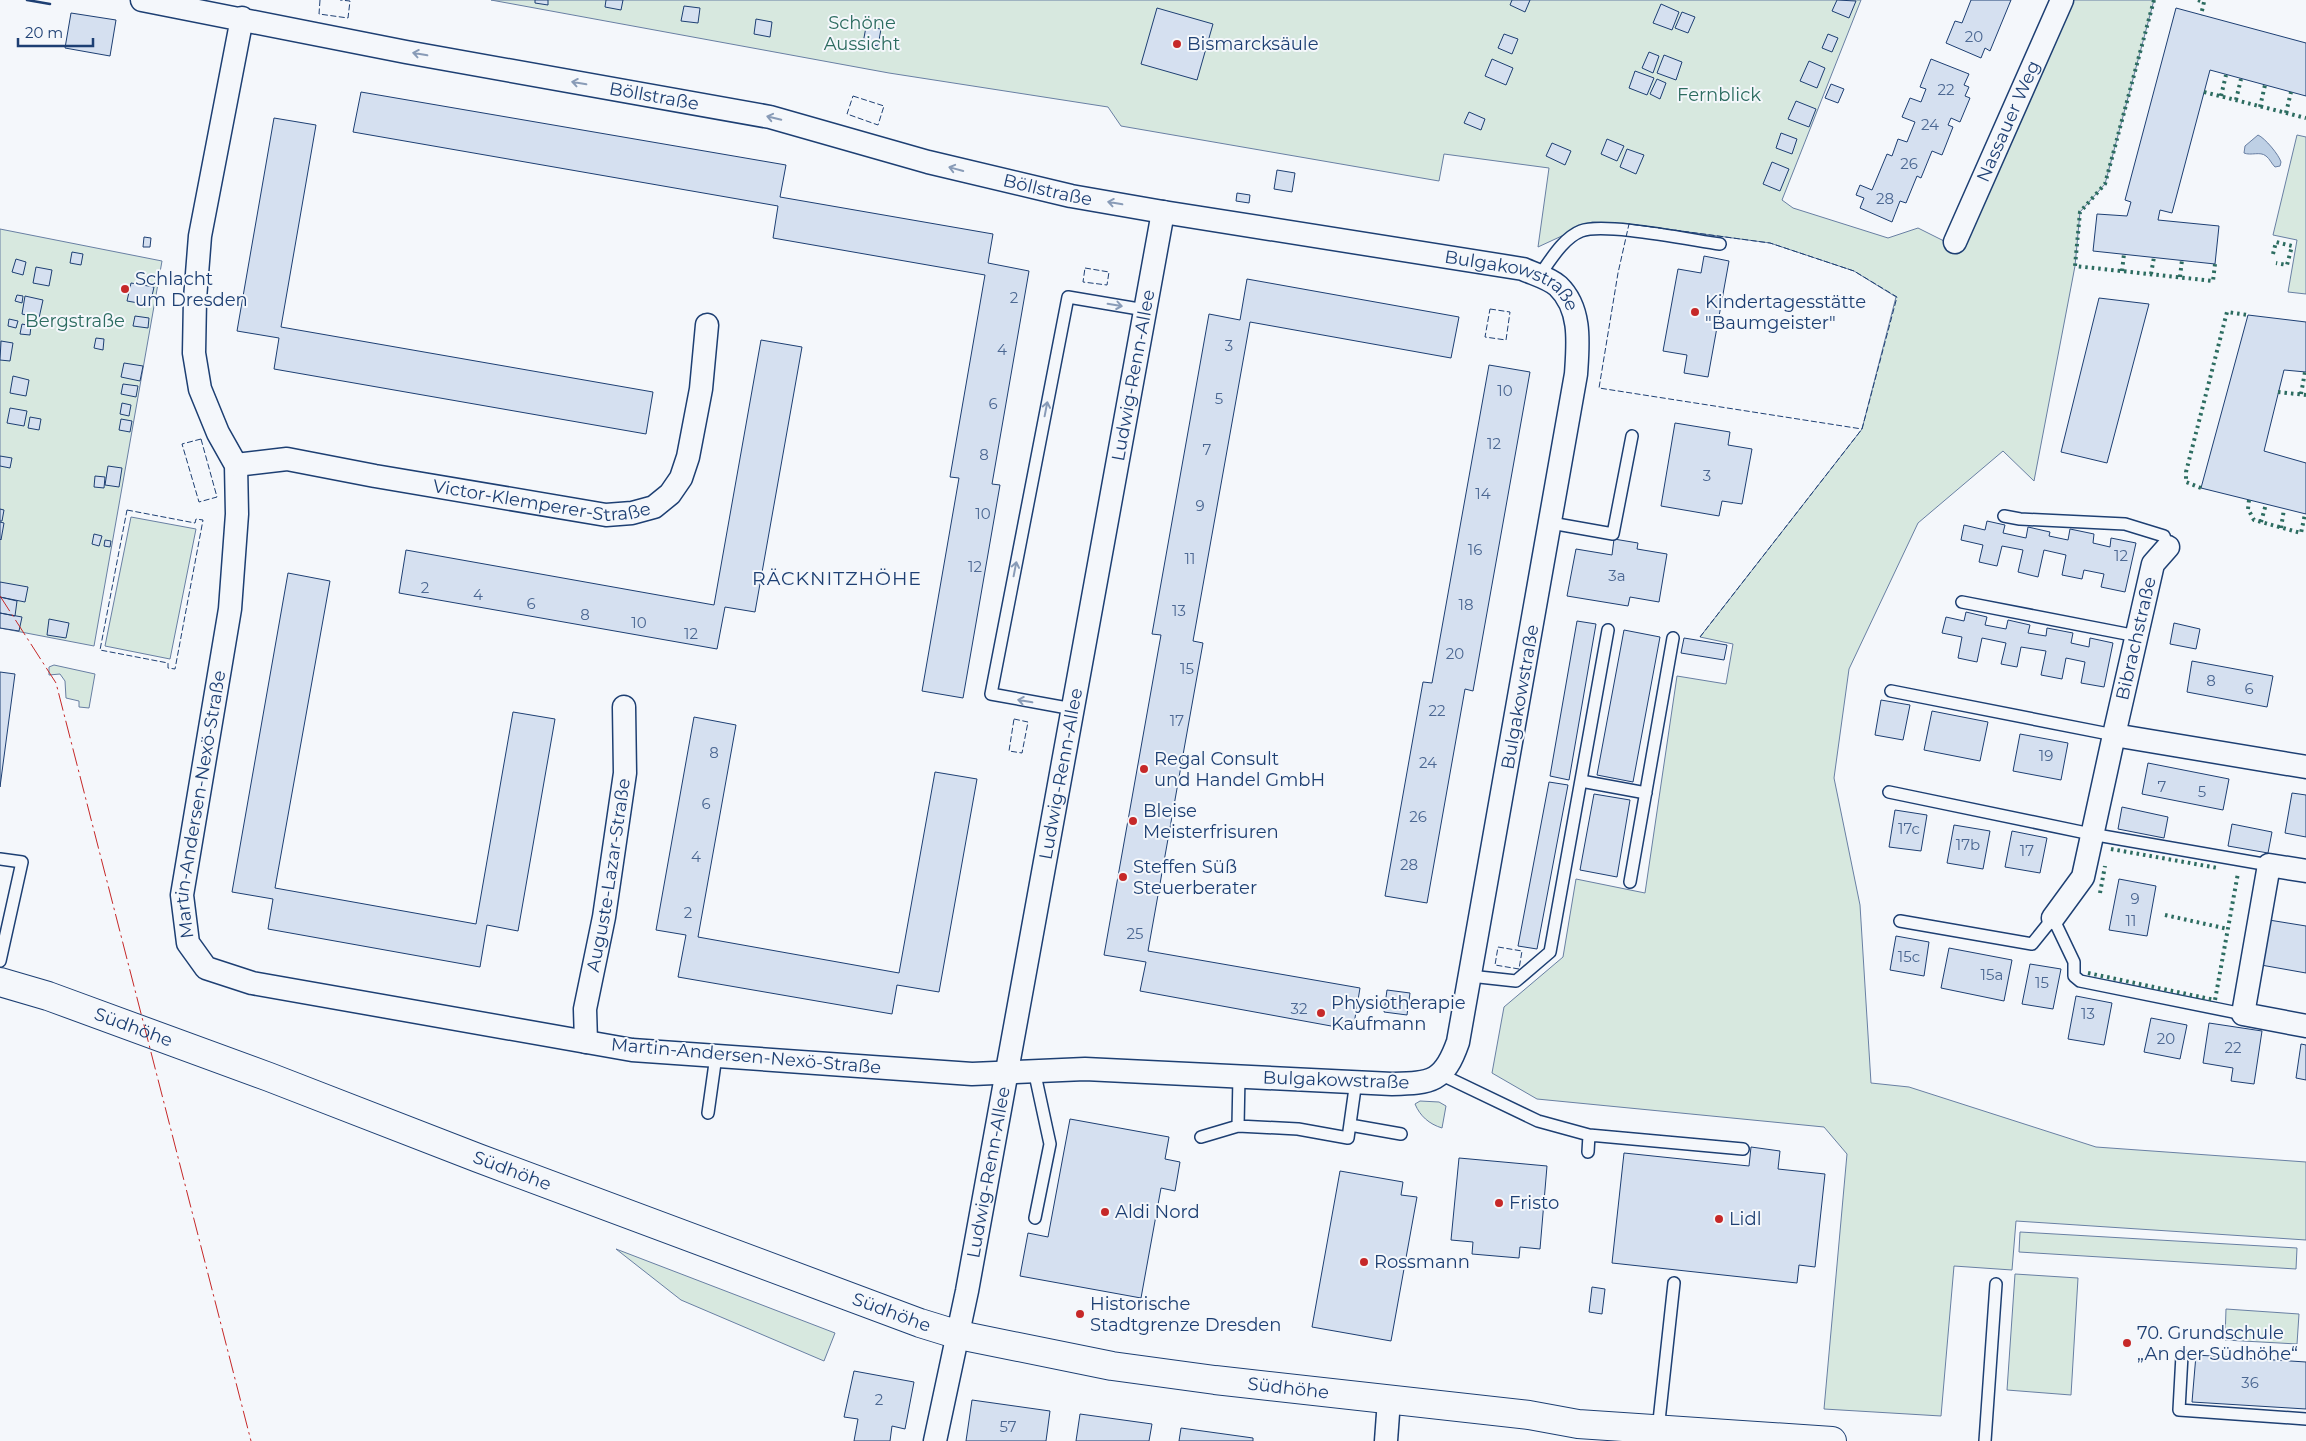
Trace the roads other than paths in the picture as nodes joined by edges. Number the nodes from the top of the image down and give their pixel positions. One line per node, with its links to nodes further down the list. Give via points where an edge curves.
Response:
1 (142, 0): 3 (street, Böllstraße)
2 (2062, 0): 5 (street, Nassauer Weg)
3 (242, 18): 4 (street, Böllstraße, one-way to 3, via 979,176 770,117 406,52); 11 (street, Martin-Andersen-Nexö-Straße, via 200,236 194,353 200,389 218,433)
4 (1163, 212): 7 (street, Bulgakowstraße, via 1523,269); 8 (street, Ludwig-Renn-Allee)
5 (1955, 242)
6 (1720, 244): 7 (lane, via 1606,228 1581,231 1563,246)
7 (1539, 276): 13 (street, Bulgakowstraße, via 1557,285 1568,300 1578,332 1576,374)
8 (1145, 310): 21 (street, Ludwig-Renn-Allee); 21 (lane, one-way to 8, via 991,694 1068,297)
9 (707, 324): 11 (street, Victor-Klemperer-Straße, via 701,389 688,457 681,478 670,494 654,507 606,515 287,459)
10 (1632, 436): 13 (lane, via 1613,534)
11 (236, 465): 39 (street, Martin-Andersen-Nexö-Straße, via 237,514 230,609 182,895 188,943 206,968 252,984)
12 (2004, 516): 14 (lane, via 2125,524 2164,536)
13 (1551, 523): 35 (street, Bulgakowstraße)
14 (2168, 546): 17 (street, Bibrachstraße, via 2153,564)
15 (1962, 602): 17 (lane)
16 (1608, 630): 24 (lane)
17 (2137, 636): 22 (street, Bibrachstraße)
18 (1672, 638): 26 (lane)
19 (1890, 691): 22 (lane)
20 (624, 707): 39 (street, Auguste-Lazar-Straße, via 625,773 604,917 585,1008)
21 (1073, 709): 42 (street, Ludwig-Renn-Allee)
22 (2114, 735): 23 (street); 27 (street, Bibrachstraße)
23 (2306, 767)
24 (1581, 781): 26 (lane); 35 (lane, via 1550,952 1516,981)
25 (1889, 792): 27 (lane)
26 (1646, 793): 31 (lane)
27 (2091, 834): 29 (lane); 32 (street, Bibrachstraße, via 2083,878)
28 (0, 859): 34 (lane, via 22,862)
29 (2269, 865): 30 (street); 37 (street)
30 (2306, 871)
31 (1630, 882)
32 (2053, 918): 33 (lane, via 2032,944); 37 (lane, via 2074,962 2074,976 2080,982)
33 (1900, 921)
34 (0, 961)
35 (1470, 976): 43 (street, Bulgakowstraße, via 1458,1042 1452,1061)
36 (0, 982): 57 (street, Südhöhe, via 48,996 260,1073)
37 (2243, 1014): 38 (street)
38 (2306, 1026)
39 (586, 1042): 40 (street, Martin-Andersen-Nexö-Straße, via 632,1050)
40 (716, 1056): 42 (street, Martin-Andersen-Nexö-Straße, via 972,1074); 46 (lane)
41 (1034, 1070): 42 (street, Bulgakowstraße); 44 (street, Bulgakowstraße); 54 (lane, via 1050,1144)
42 (1007, 1073): 57 (street, Ludwig-Renn-Allee)
43 (1440, 1074): 45 (street, Bulgakowstraße, via 1420,1083); 50 (lane, via 1538,1121)
44 (1239, 1076): 45 (street, Bulgakowstraße); 48 (lane)
45 (1356, 1081): 47 (lane)
46 (708, 1113)
47 (1350, 1125): 48 (lane, via 1348,1138 1298,1130); 49 (lane)
48 (1238, 1126): 51 (lane)
49 (1401, 1134)
50 (1589, 1135): 52 (lane); 53 (lane)
51 (1201, 1137)
52 (1743, 1149)
53 (1588, 1152)
54 (1035, 1218)
55 (1674, 1282): 61 (lane)
56 (1996, 1284): 65 (lane)
57 (959, 1335): 59 (street, Südhöhe, via 1112,1366); 62 (street, Ludwig-Renn-Allee)
58 (2182, 1355): 60 (lane, via 2179,1410)
59 (1389, 1400): 61 (street, Südhöhe, via 1529,1415 1578,1424); 63 (street)
60 (2306, 1418)
61 (1658, 1430): 64 (street, Südhöhe)
62 (935, 1441)
63 (1386, 1441)
64 (1832, 1441)
65 (1985, 1441)

